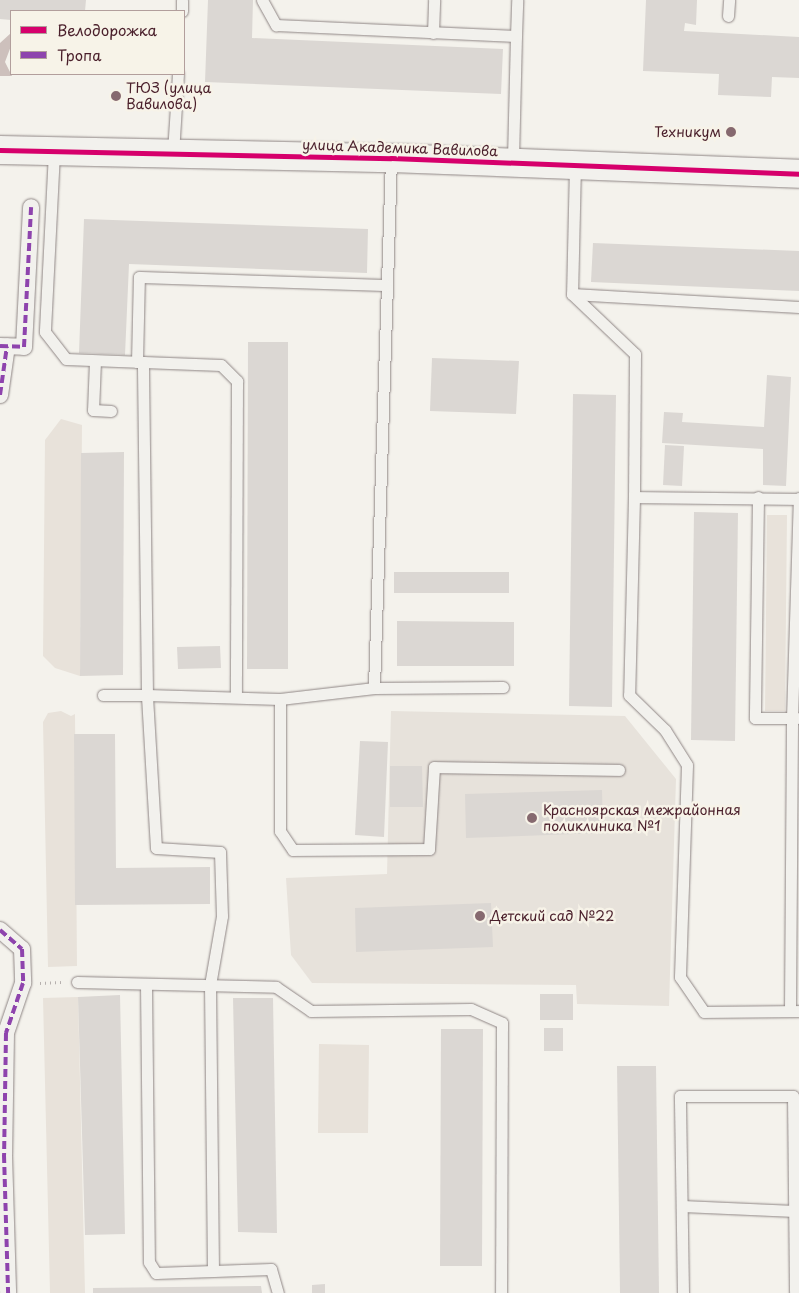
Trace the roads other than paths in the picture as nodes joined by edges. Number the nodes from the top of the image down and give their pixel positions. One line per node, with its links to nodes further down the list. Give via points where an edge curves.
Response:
1 (262, 0): 6 (lane, via 276,25)
2 (434, 0): 6 (lane)
3 (517, 0): 7 (lane)
4 (729, 0): 5 (lane)
5 (728, 16)
6 (433, 33): 7 (lane)
7 (516, 36): 13 (lane)
8 (178, 75): 11 (lane)
9 (0, 150): 10 (street, улица Академика Вавилова)
10 (54, 152): 11 (street, улица Академика Вавилова); 21 (lane, via 45,332 66,359)
11 (173, 153): 12 (street, улица Академика Вавилова)
12 (391, 158): 13 (street, улица Академика Вавилова); 17 (lane)
13 (513, 162): 14 (street, улица Академика Вавилова)
14 (575, 165): 15 (street, улица Академика Вавилова); 18 (lane)
15 (799, 174)
16 (31, 207): 20 (street, via 24,346)
17 (386, 285): 22 (lane, via 139,277); 29 (lane)
18 (572, 294): 19 (lane); 25 (lane, via 635,354)
19 (799, 307)
20 (3, 346): 23 (street)
21 (95, 361): 22 (lane); 24 (lane, via 93,410)
22 (140, 362): 31 (lane); 32 (lane, via 221,364 237,381)
23 (0, 394)
24 (110, 411)
25 (634, 497): 26 (lane); 40 (lane, via 629,694 665,730 686,765 680,977 704,1012)
26 (758, 498): 27 (lane); 34 (lane, via 755,718)
27 (799, 498): 34 (lane)
28 (503, 687): 29 (lane)
29 (374, 688): 33 (lane)
30 (103, 695): 31 (lane)
31 (147, 695): 32 (lane); 39 (lane, via 156,848 220,852 222,916)
32 (236, 697): 33 (lane)
33 (280, 699): 35 (lane, via 280,831 293,850 428,849 434,767)
34 (795, 718): 40 (lane)
35 (620, 770)
36 (0, 930): 44 (street, via 22,949 23,983 6,1033 4,1155)
37 (77, 982): 38 (lane)
38 (146, 984): 39 (lane); 43 (lane, via 150,1262 156,1274)
39 (210, 985): 43 (lane); 46 (lane, via 276,987 311,1011 471,1009 502,1023)
40 (794, 1010)
41 (682, 1206): 42 (lane); 42 (lane, via 680,1096 793,1096); 47 (lane)
42 (794, 1211): 48 (lane)
43 (213, 1271): 45 (lane, via 271,1269)
44 (8, 1293)
45 (278, 1293)
46 (501, 1293)
47 (683, 1293)
48 (795, 1293)

